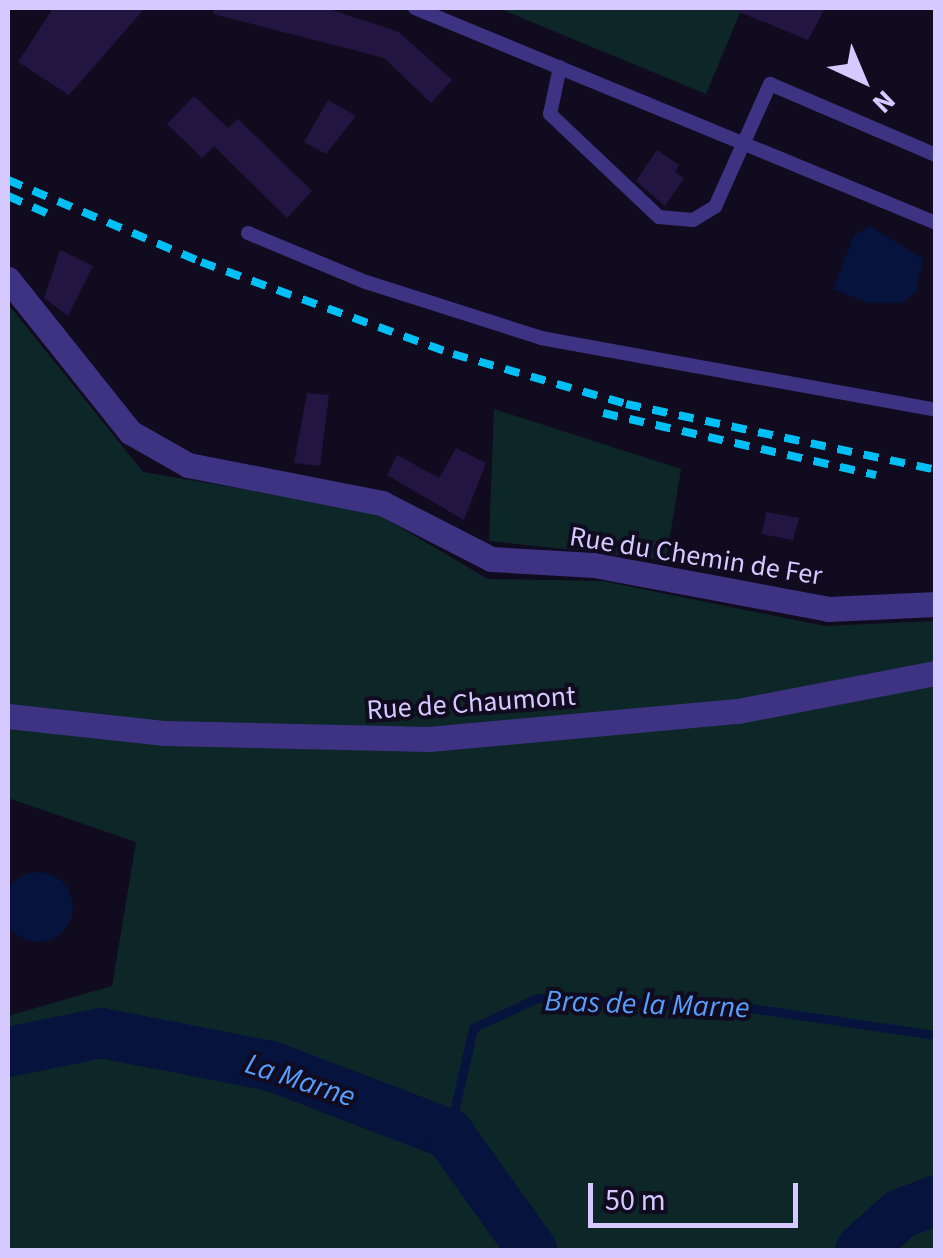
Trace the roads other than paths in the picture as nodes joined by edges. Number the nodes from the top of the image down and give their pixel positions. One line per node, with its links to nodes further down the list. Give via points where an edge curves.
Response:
1 (415, 8): 2 (lane)
2 (560, 68): 3 (lane); 3 (lane, via 550,114 658,218 693,220 715,207)
3 (742, 143): 4 (lane, via 770,84); 5 (lane)
4 (936, 155)
5 (936, 223)
6 (248, 232): 8 (lane, via 348,275 541,338)
7 (8, 279): 9 (street, Rue du Chemin de Fer, via 130,432 188,464 382,503 492,559 594,565 828,608)
8 (936, 410)
9 (936, 604)
10 (936, 673): 11 (street, Rue de Chaumont, via 738,711 428,739 165,734)
11 (8, 716)

